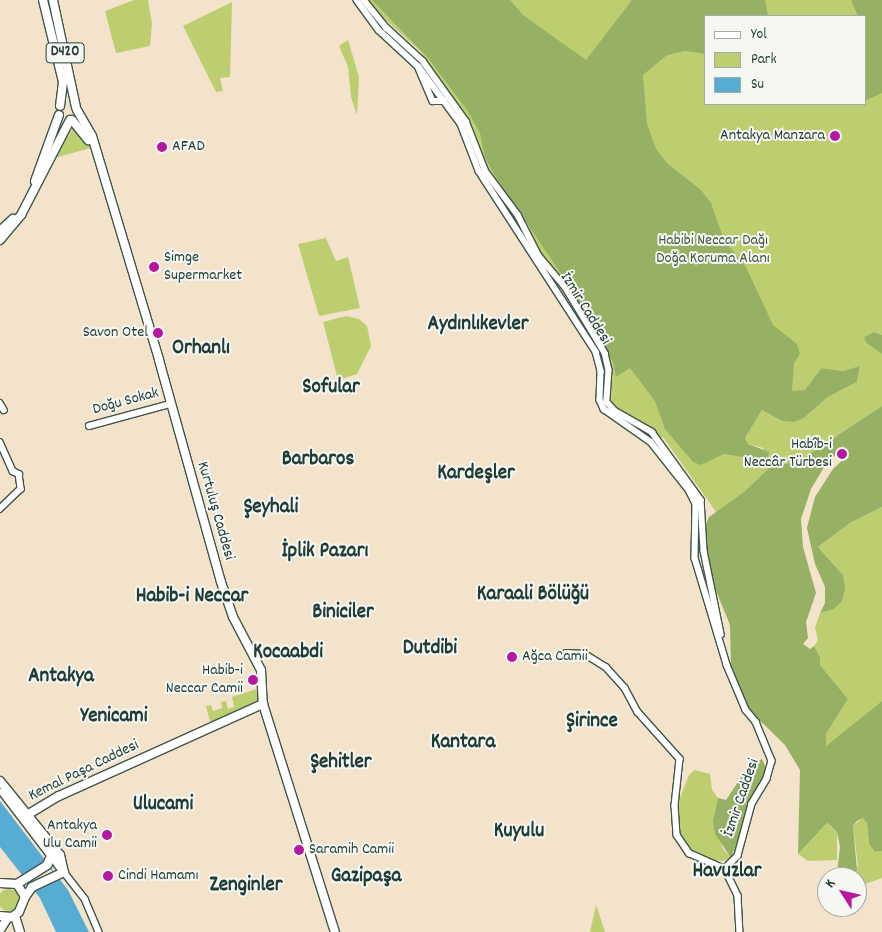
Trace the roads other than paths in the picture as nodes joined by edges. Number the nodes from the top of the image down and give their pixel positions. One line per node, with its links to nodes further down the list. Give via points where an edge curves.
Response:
1 (42, 0): 6 (main road, D420, via 63,82)
2 (53, 0): 5 (main road, D420)
3 (357, 0): 17 (street, İzmir Caddesi, via 379,30 418,66 463,128 485,181 596,352 601,371 600,400 604,409 651,442 694,498 697,510 695,558)
4 (364, 0): 17 (street, İzmir Caddesi, via 383,24 423,61 466,121 486,172 518,215 539,256 566,288 605,353 609,370 607,402 615,411 652,432 701,500 704,551 719,612)
5 (76, 108): 6 (main road, via 68,102); 7 (main road); 8 (main road, via 92,136)
6 (60, 110): 7 (main road); 9 (main road, via 47,154 28,194 13,219)
7 (71, 120): 8 (main road, via 84,132); 10 (main road, via 21,215)
8 (112, 205): 12 (main road, Kurtuluş Caddesi)
9 (0, 232)
10 (0, 240)
11 (0, 402): 13 (street)
12 (170, 404): 14 (street, Doğu Sokak); 19 (main road, Kurtuluş Caddesi, via 221,582 233,617 261,670)
13 (4, 410)
14 (89, 426)
15 (0, 442): 16 (street, via 13,471 19,474 21,489)
16 (0, 509)
17 (723, 651): 24 (street, İzmir Caddesi, via 772,761 767,779 752,804 738,856)
18 (566, 653): 24 (street, via 585,654 606,667 625,688 638,712 680,759 675,806 677,834 688,854)
19 (263, 704): 22 (main road, Kemal Paşa Caddesi, via 59,796); 33 (main road, Kurtuluş Caddesi)
20 (0, 781): 22 (main road)
21 (0, 789): 23 (main road)
22 (27, 815): 25 (main road, via 60,855)
23 (51, 856): 25 (main road); 27 (main road, via 48,865)
24 (725, 869): 34 (street, via 738,896)
25 (64, 872): 28 (main road, via 54,874 32,888); 32 (street, via 85,899)
26 (0, 883): 27 (main road)
27 (17, 884): 28 (main road)
28 (25, 897): 29 (main road, via 23,908)
29 (8, 916): 30 (main road); 31 (main road)
30 (0, 930)
31 (20, 932)
32 (99, 932)
33 (335, 932)
34 (740, 932)

